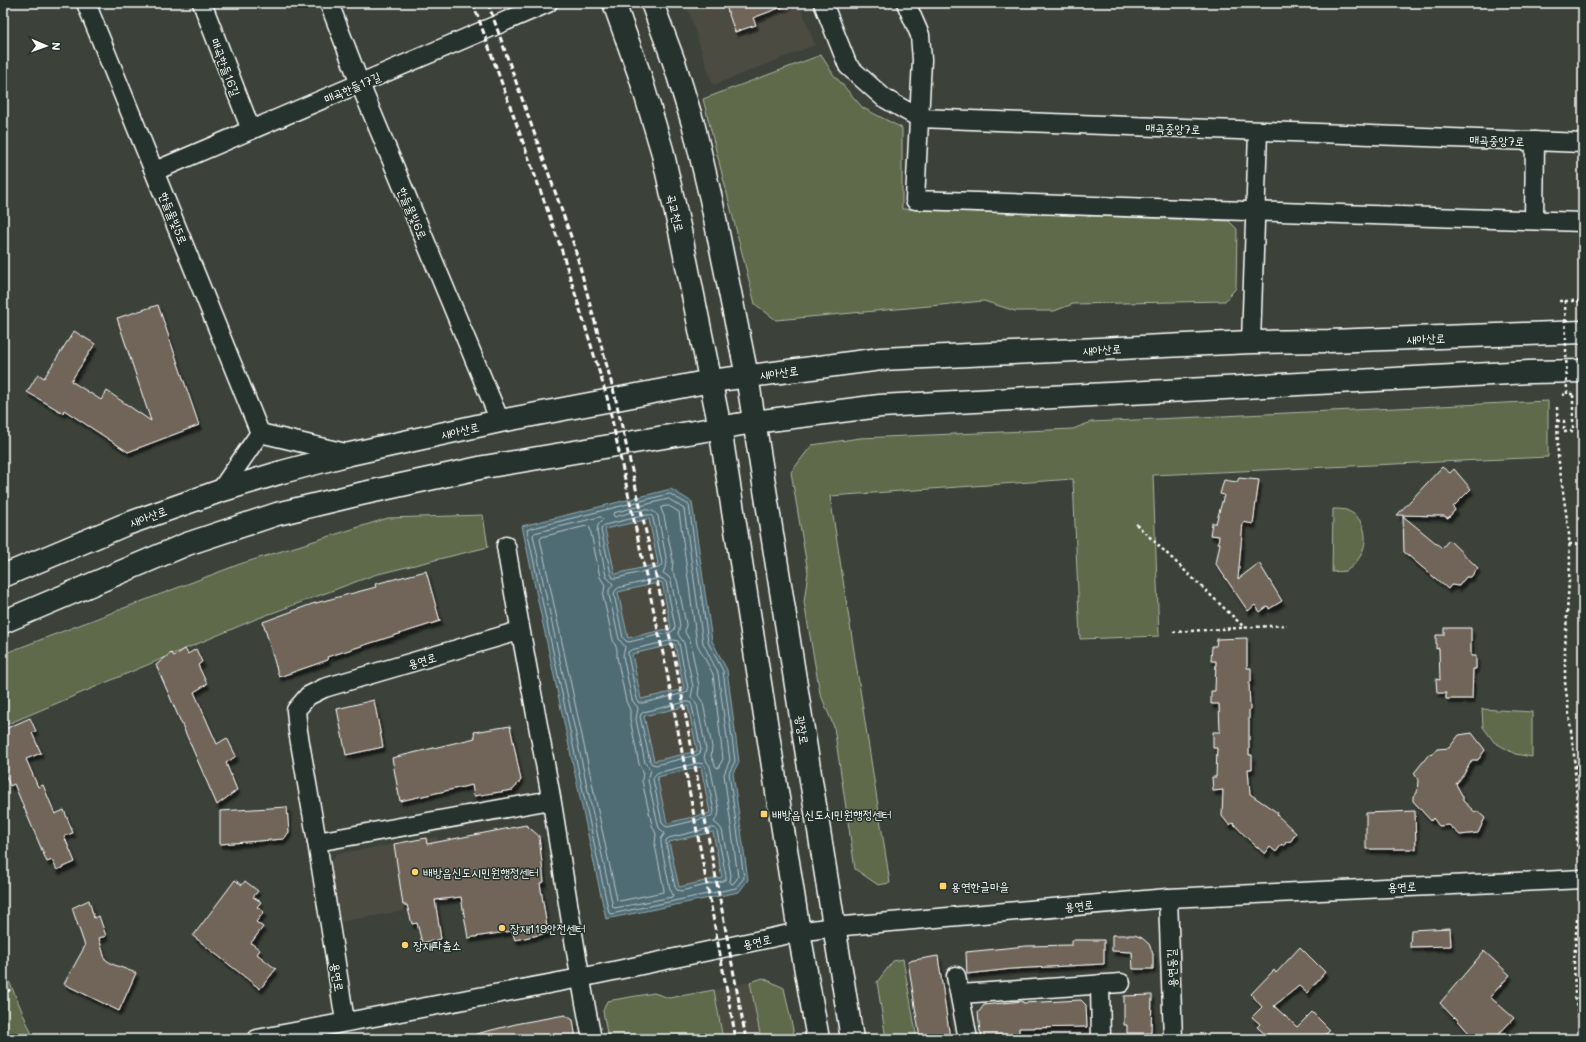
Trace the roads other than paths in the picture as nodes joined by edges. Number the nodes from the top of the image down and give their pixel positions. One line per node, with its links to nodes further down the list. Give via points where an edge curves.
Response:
1 (86, 3): 15 (street, 한들물빛5로)
2 (202, 3): 11 (street, 매곡한들16길)
3 (329, 3): 9 (street, 한들물빛6로)
4 (548, 3): 9 (street, 매곡한들17길)
5 (614, 3): 23 (main road, 곡교천로, via 640,76 662,150)
6 (652, 3): 22 (main road, via 694,127)
7 (823, 3): 10 (street, 매곡중앙7로, via 848,66 884,98)
8 (906, 3): 10 (street, via 920,35 922,60)
9 (360, 84): 11 (street, 매곡한들17길); 24 (street, 한들물빛6로)
10 (919, 118): 12 (street, 매곡중앙7로); 16 (street, via 915,200)
11 (251, 130): 15 (street, 매곡한들17길)
12 (1258, 132): 13 (street, 매곡중앙7로); 16 (street)
13 (1535, 141): 14 (street, 매곡중앙7로); 17 (street)
14 (1583, 143)
15 (155, 171): 27 (street, 한들물빛5로)
16 (1256, 212): 17 (street); 20 (street)
17 (1534, 220): 18 (street)
18 (1583, 222)
19 (1583, 332): 20 (main road, 새아산로)
20 (1251, 342): 22 (main road, 새아산로, via 881,359)
21 (1583, 371): 25 (main road, via 880,406)
22 (747, 376): 23 (main road, 새아산로); 25 (main road)
23 (711, 381): 24 (main road, 새아산로); 26 (main road, 곡교천로)
24 (500, 421): 28 (main road, 새아산로)
25 (754, 422): 26 (main road); 38 (main road, 광장로)
26 (720, 428): 32 (main road, via 484,467 277,514 187,544); 39 (main road)
27 (260, 433): 28 (street); 29 (street)
28 (350, 454): 29 (main road, 새아산로)
29 (220, 491): 31 (main road, 새아산로, via 124,525)
30 (506, 546): 33 (street)
31 (3, 576)
32 (3, 622)
33 (520, 631): 34 (street); 35 (street, 용연로, via 324,688 308,696 296,710)
34 (551, 800): 35 (street); 41 (street)
35 (317, 842): 45 (street, 용연로)
36 (1583, 879): 37 (street, 용연로)
37 (1168, 898): 38 (street, 용연로); 52 (street, 용연동길)
38 (834, 926): 39 (street, 용연로); 49 (main road, 광장로)
39 (799, 932): 41 (street, 용연로); 48 (main road)
40 (956, 976): 44 (street)
41 (580, 978): 45 (street, 용연로); 47 (street)
42 (1121, 983): 43 (street)
43 (1100, 984): 44 (street); 51 (street)
44 (960, 994): 50 (street)
45 (345, 1022): 46 (street, 용연로)
46 (268, 1038)
47 (592, 1039)
48 (818, 1039)
49 (852, 1039)
50 (968, 1039)
51 (1101, 1039)
52 (1173, 1039)

